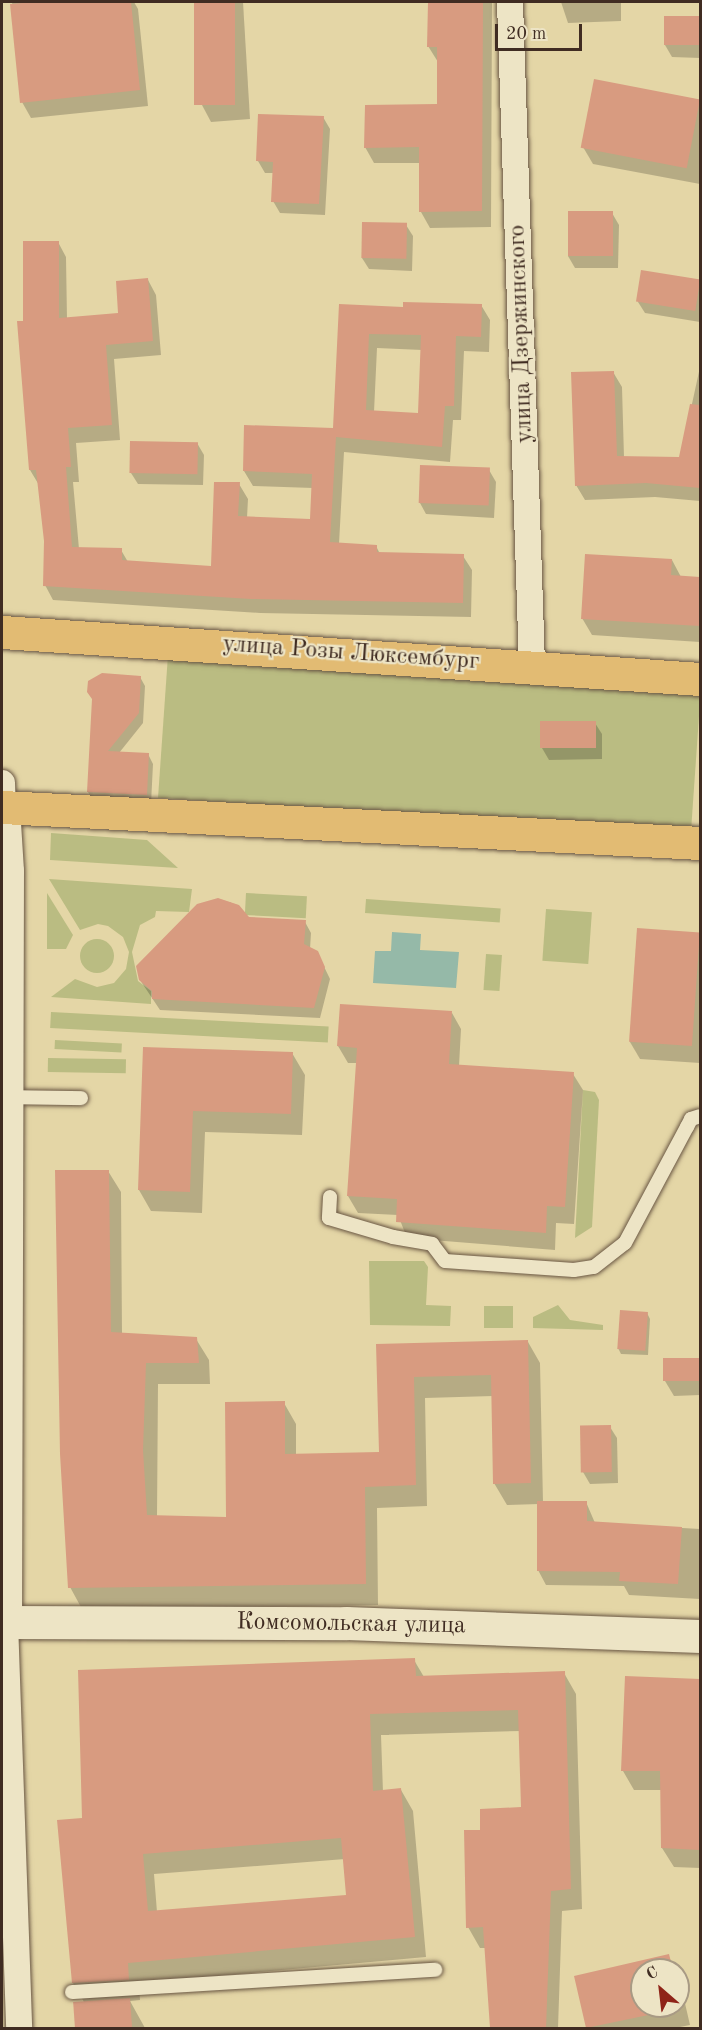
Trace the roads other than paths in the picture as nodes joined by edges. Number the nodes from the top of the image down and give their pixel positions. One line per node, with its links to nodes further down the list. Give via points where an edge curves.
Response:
1 (510, 2): 3 (street, улица Дзержинского)
2 (2, 632): 3 (main road, улица Розы Люксембург)
3 (532, 666): 4 (main road, улица Розы Люксембург)
4 (700, 679)
5 (2, 799): 6 (main road); 7 (street, via 7,871)
6 (700, 843)
7 (6, 1097): 8 (lane); 11 (street)
8 (81, 1098)
9 (700, 1116): 10 (lane, via 691,1119 625,1244 594,1267 574,1270 445,1261 432,1244 393,1238 329,1218)
10 (330, 1197)
11 (3, 1622): 12 (street, Комсомольская улица, via 346,1623); 15 (street)
12 (700, 1636)
13 (435, 1970): 14 (lane)
14 (72, 1992)
15 (19, 2028)

